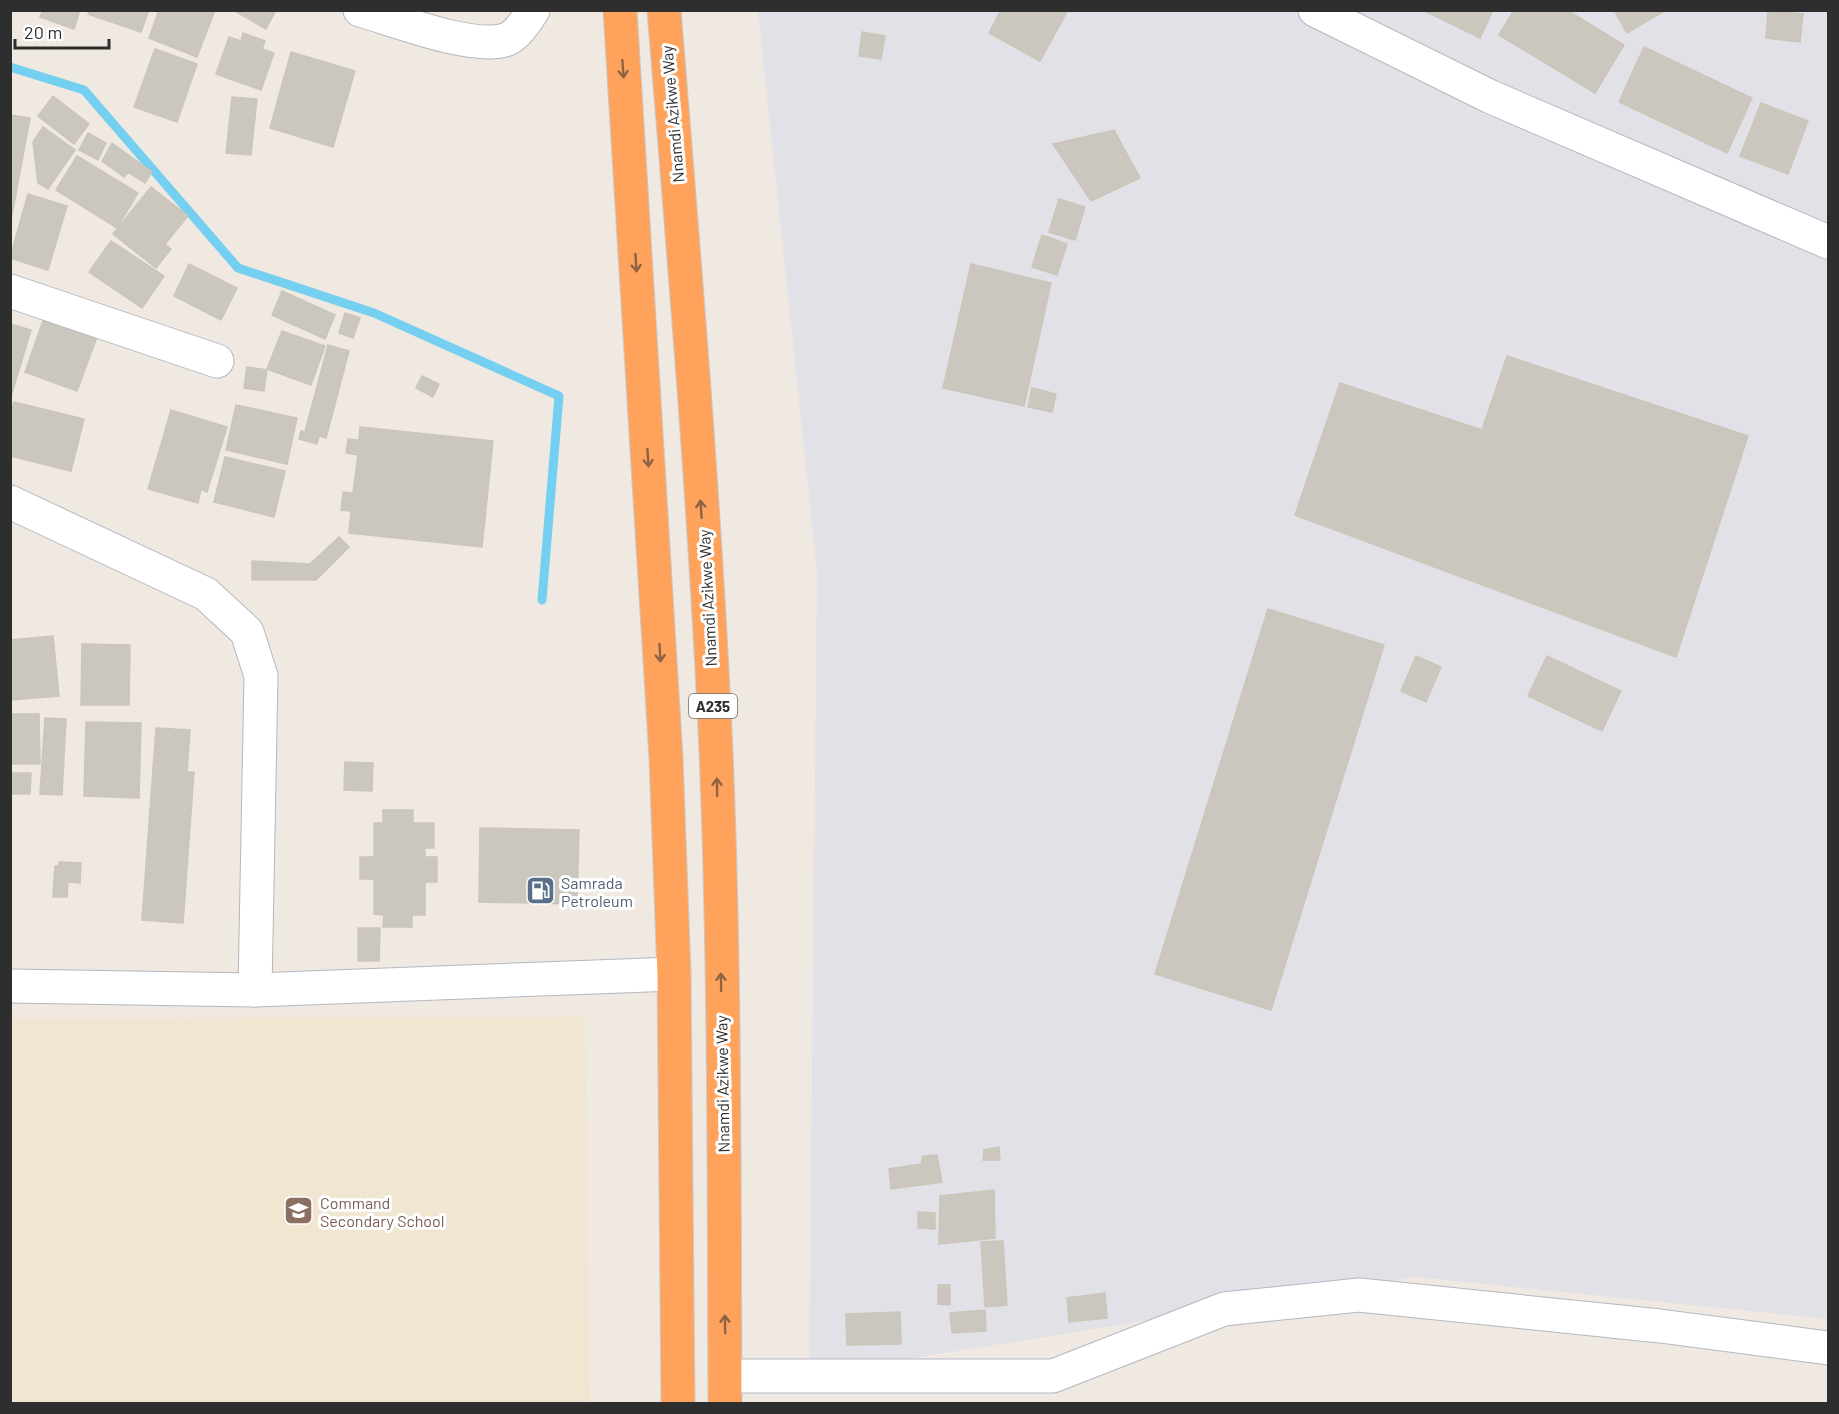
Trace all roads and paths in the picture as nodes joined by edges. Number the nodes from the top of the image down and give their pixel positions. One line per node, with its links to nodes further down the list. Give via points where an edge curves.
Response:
1 (360, 10): 2 (street, via 477,43 507,40)
2 (533, 10)
3 (620, 10): 10 (highway, one-way to 10, via 666,758)
4 (664, 10): 14 (highway, Nnamdi Azikwe Way / A235, one-way to 4, via 716,753)
5 (1315, 10): 6 (street, via 1491,97)
6 (1828, 242)
7 (10, 291): 8 (street)
8 (217, 361)
9 (10, 502): 12 (street, via 206,594 246,632 261,676)
10 (674, 974): 12 (street); 15 (highway)
11 (10, 986): 12 (street)
12 (255, 990)
13 (1828, 1348): 14 (street, via 1359,1295 1224,1310 1053,1376)
14 (725, 1390)
15 (678, 1404)

